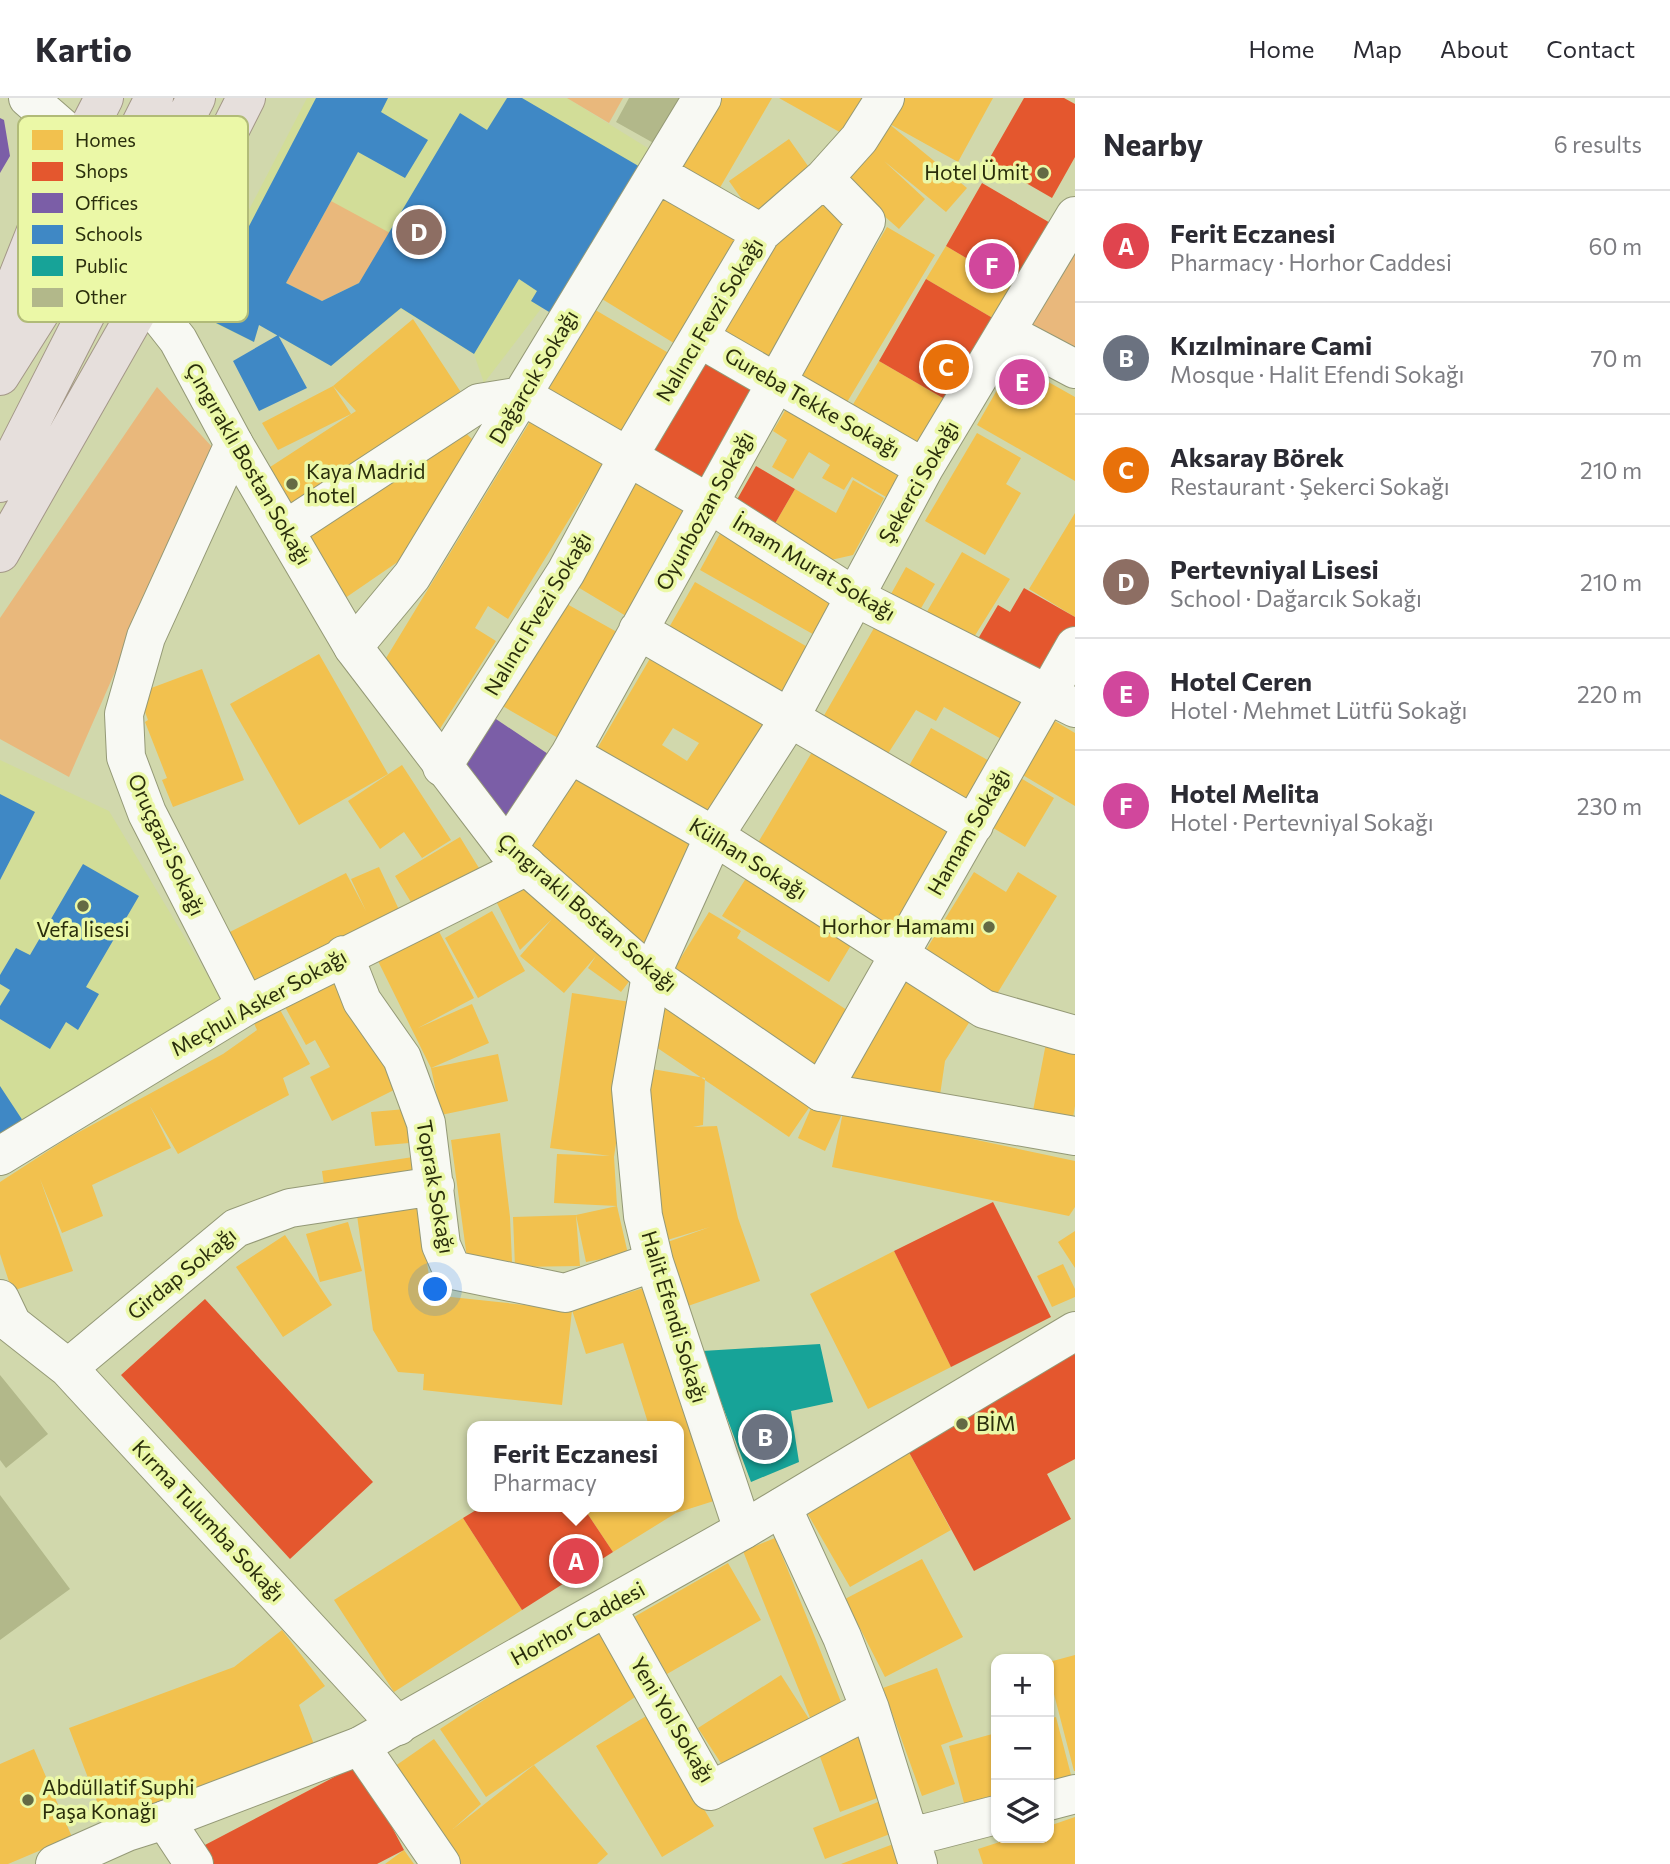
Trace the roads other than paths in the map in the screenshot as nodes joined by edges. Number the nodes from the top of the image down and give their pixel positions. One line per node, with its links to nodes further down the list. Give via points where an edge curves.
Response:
1 (28, 98): 8 (street)
2 (104, 98): 9 (main road)
3 (154, 98): 10 (main road)
4 (196, 98): 11 (main road)
5 (246, 98): 12 (main road)
6 (702, 98): 13 (street, Dağarcık Sokağı)
7 (885, 98): 14 (street, Nalıncı Fevzi Sokağı, via 859,139)
8 (49, 116)
9 (95, 116)
10 (145, 116)
11 (187, 116)
12 (237, 116)
13 (658, 174): 16 (street); 28 (street, Dağarcık Sokağı)
14 (824, 178): 16 (street, Nalıncı Fevzi Sokağı); 27 (street, Oyunbozan Sokağı, via 866,221)
15 (1075, 216): 23 (street, Şekerci Sokağı)
16 (761, 233): 24 (street, Nalıncı Fevzi Sokağı)
17 (18, 278): 22 (main road)
18 (34, 322): 26 (main road)
19 (82, 322): 32 (main road)
20 (132, 322): 35 (main road)
21 (163, 322): 29 (street, Çıngıraklı Bostan Sokağı)
22 (0, 323)
23 (1007, 333): 25 (street); 31 (street, Şekerci Sokağı)
24 (699, 338): 27 (street, Gureba Tekke Sokağı); 30 (street, Nalıncı Fevzi Sokağı)
25 (1075, 369)
26 (0, 376)
27 (776, 381): 31 (street, Gureba Tekke Sokağı); 33 (street, Oyunbozan Sokağı)
28 (523, 396): 30 (street, İmam Murat Sokağı); 34 (street, via 479,403); 39 (street, Dağarcık Sokağı, via 412,576)
29 (234, 444): 34 (street, Çıngıraklı Bostan Sokağı); 50 (street, Oruçgazi Sokağı, via 146,637 124,714 126,757 147,813)
30 (628, 457): 33 (street, İmam Murat Sokağı); 43 (street, Nalıncı Fvezi Sokağı, via 566,572)
31 (924, 468): 36 (street, Şekerci Sokağı)
32 (0, 483)
33 (710, 504): 36 (street, İmam Murat Sokağı); 37 (street, Oyunbozan Sokağı)
34 (285, 530): 39 (street, Çıngıraklı Bostan Sokağı)
35 (0, 553)
36 (855, 597): 40 (street, İmam Murat Sokağı); 41 (street, Şekerci Sokağı)
37 (638, 630): 41 (street); 42 (street, Oyunbozan Sokağı)
38 (1075, 646): 40 (street, Hamam Sokağı)
39 (353, 647): 43 (street, Çıngıraklı Bostan Sokağı)
40 (1061, 700): 44 (street, Hamam Sokağı)
41 (790, 716): 44 (street); 45 (street, Şekerci Sokağı)
42 (570, 754): 45 (street, Külhan Sokağı); 46 (street, Oyunbozan Sokağı)
43 (442, 767): 46 (street, Çıngıraklı Bostan Sokağı)
44 (974, 824): 47 (street, Hamam Sokağı)
45 (714, 836): 47 (street, Külhan Sokağı); 49 (street, Halit Efendi Sokağı)
46 (517, 857): 48 (street, Meçhul Asker Sokağı); 49 (street, Çıngıraklı Bostan Sokağı)
47 (899, 954): 51 (street, Külhan Sokağı, via 984,1009); 52 (street, Hamam Sokağı)
48 (344, 955): 50 (street, Meçhul Asker Sokağı); 55 (street, Toprak Sokağı, via 362,1001 402,1058 426,1123)
49 (651, 975): 52 (street, Çıngıraklı Bostan Sokağı); 56 (street, Halit Efendi Sokağı, via 631,1088 643,1216)
50 (246, 1006): 54 (street, Meçhul Asker Sokağı)
51 (1075, 1035)
52 (821, 1092): 53 (street, Çıngıraklı Bostan Sokağı)
53 (1075, 1136)
54 (0, 1156)
55 (435, 1186): 56 (street, Toprak Sokağı, via 441,1245 452,1270 565,1293); 59 (street, Girdap Sokağı, via 290,1208 236,1228)
56 (654, 1262): 61 (street, Halit Efendi Sokağı)
57 (4, 1318): 59 (street, Kırma Tulumba Sokağı)
58 (1075, 1331): 60 (street, Horhor Caddesi)
59 (68, 1368): 64 (street, Kırma Tulumba Sokağı)
60 (782, 1507): 61 (street, Horhor Caddesi); 63 (street)
61 (743, 1530): 62 (street, Horhor Caddesi)
62 (607, 1608): 63 (street, Yeni Yol Sokağı, via 710,1791); 64 (street, Horhor Caddesi)
63 (870, 1709): 70 (street)
64 (398, 1726): 65 (street, Horhor Caddesi)
65 (360, 1746): 69 (street, Horhor Caddesi); 73 (street)
66 (1075, 1794): 67 (street)
67 (1054, 1800)
68 (991, 1817): 70 (street)
69 (165, 1820): 71 (street, Horhor Caddesi); 72 (street)
70 (914, 1851)
71 (55, 1864)
72 (194, 1864)
73 (441, 1864)

